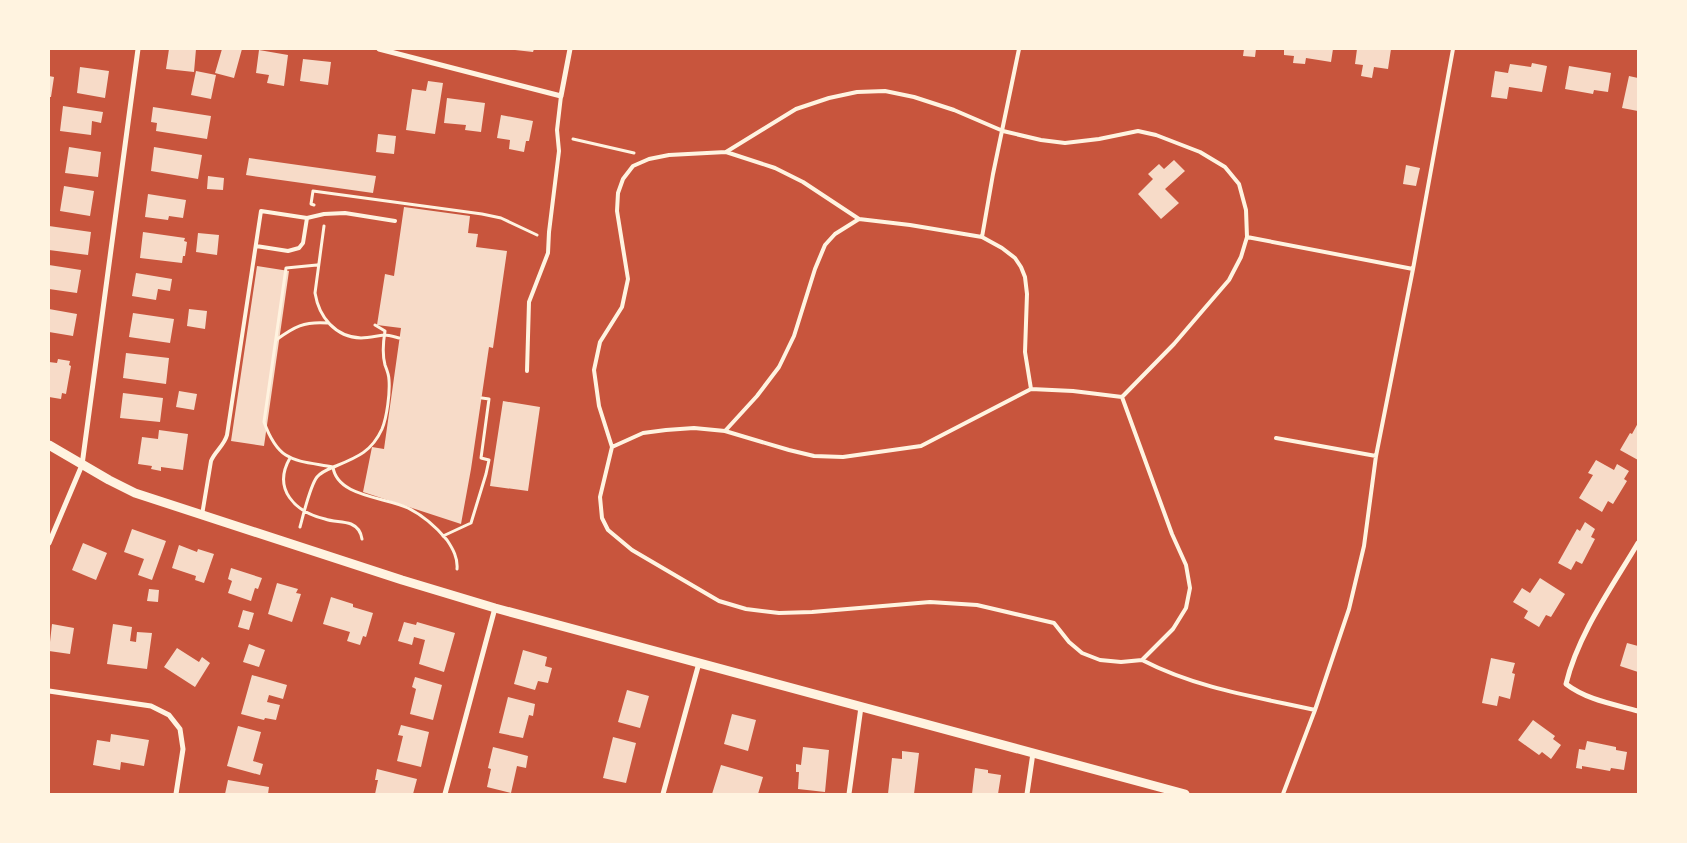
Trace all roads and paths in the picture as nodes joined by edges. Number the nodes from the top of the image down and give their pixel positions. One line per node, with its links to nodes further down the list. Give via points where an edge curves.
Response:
1 (138, 49): 36 (street)
2 (379, 49): 6 (street)
3 (570, 49): 6 (street)
4 (1019, 49): 7 (lane)
5 (1453, 49): 20 (lane)
6 (561, 96): 17 (lane, via 557,130 559,151)
7 (1003, 131): 9 (lane, via 914,97 885,91 857,92 796,109); 15 (lane); 16 (lane, via 1065,143 1099,140 1138,131 1200,152 1225,167 1239,184 1246,210)
8 (573, 139): 10 (path)
9 (726, 152): 10 (lane); 13 (lane, via 775,168 804,182)
10 (649, 159): 33 (lane, via 627,172 618,193 617,211 628,280 622,307 600,342 594,370 599,406)
11 (324, 214): 12 (lane); 14 (lane, via 345,212); 17 (path, via 311,204 314,191 491,215 524,228); 19 (path)
12 (307, 218): 18 (lane, via 299,248 288,251); 18 (lane, via 261,211)
13 (859, 219): 15 (lane); 30 (lane, via 835,234 825,245 814,269 794,336 779,367)
14 (395, 221)
15 (982, 237): 27 (lane, via 1015,258 1025,277 1025,352)
16 (1247, 237): 20 (lane); 28 (lane, via 1229,280 1174,344)
17 (548, 243): 26 (lane, via 548,253 529,302)
18 (256, 246): 39 (lane, via 227,435 211,461)
19 (317, 265): 21 (path, via 316,301); 25 (path, via 286,268)
20 (1413, 269): 34 (lane)
21 (328, 323): 23 (path, via 350,336); 25 (path, via 302,324)
22 (375, 325): 23 (path, via 385,331)
23 (384, 335): 24 (path); 37 (path, via 384,357 390,383 383,427 365,452)
24 (400, 338)
25 (276, 340): 35 (path, via 264,422 274,445)
26 (527, 371)
27 (1031, 389): 28 (lane); 30 (lane, via 920,446 881,452 814,456)
28 (1122, 397): 47 (lane, via 1186,565 1190,588 1186,608 1173,629)
29 (482, 398): 41 (path, via 489,399 481,458 489,460 472,524)
30 (725, 431): 33 (lane, via 694,428 643,433)
31 (1276, 438): 34 (lane)
32 (49, 445): 36 (street)
33 (612, 447): 47 (lane, via 600,497 602,518 608,530 632,550 719,601 746,609 779,613 930,602 977,606 1054,623 1082,653 1100,660)
34 (1376, 456): 51 (lane, via 1364,546 1349,609)
35 (290, 458): 37 (path); 38 (path, via 285,485 292,502)
36 (82, 465): 39 (street, via 125,488); 43 (street)
37 (332, 467): 38 (path, via 314,482); 41 (path, via 335,476 348,489 406,507)
38 (304, 512): 40 (path); 42 (path, via 350,524 358,529)
39 (202, 515): 46 (street)
40 (300, 528)
41 (443, 536): 45 (path, via 457,558)
42 (362, 539)
43 (49, 543)
44 (1638, 543): 52 (street, via 1581,641 1566,684 1592,698)
45 (457, 569)
46 (495, 608): 48 (street); 55 (street)
47 (1142, 660): 51 (lane, via 1194,682)
48 (699, 663): 50 (street); 56 (street)
49 (49, 691): 54 (street, via 151,706 169,715 180,729 183,749)
50 (860, 707): 53 (street); 57 (street)
51 (1315, 710): 60 (lane)
52 (1638, 711)
53 (1033, 753): 58 (street); 59 (street)
54 (176, 794)
55 (445, 794)
56 (663, 794)
57 (849, 794)
58 (1027, 794)
59 (1185, 794)
60 (1283, 794)

